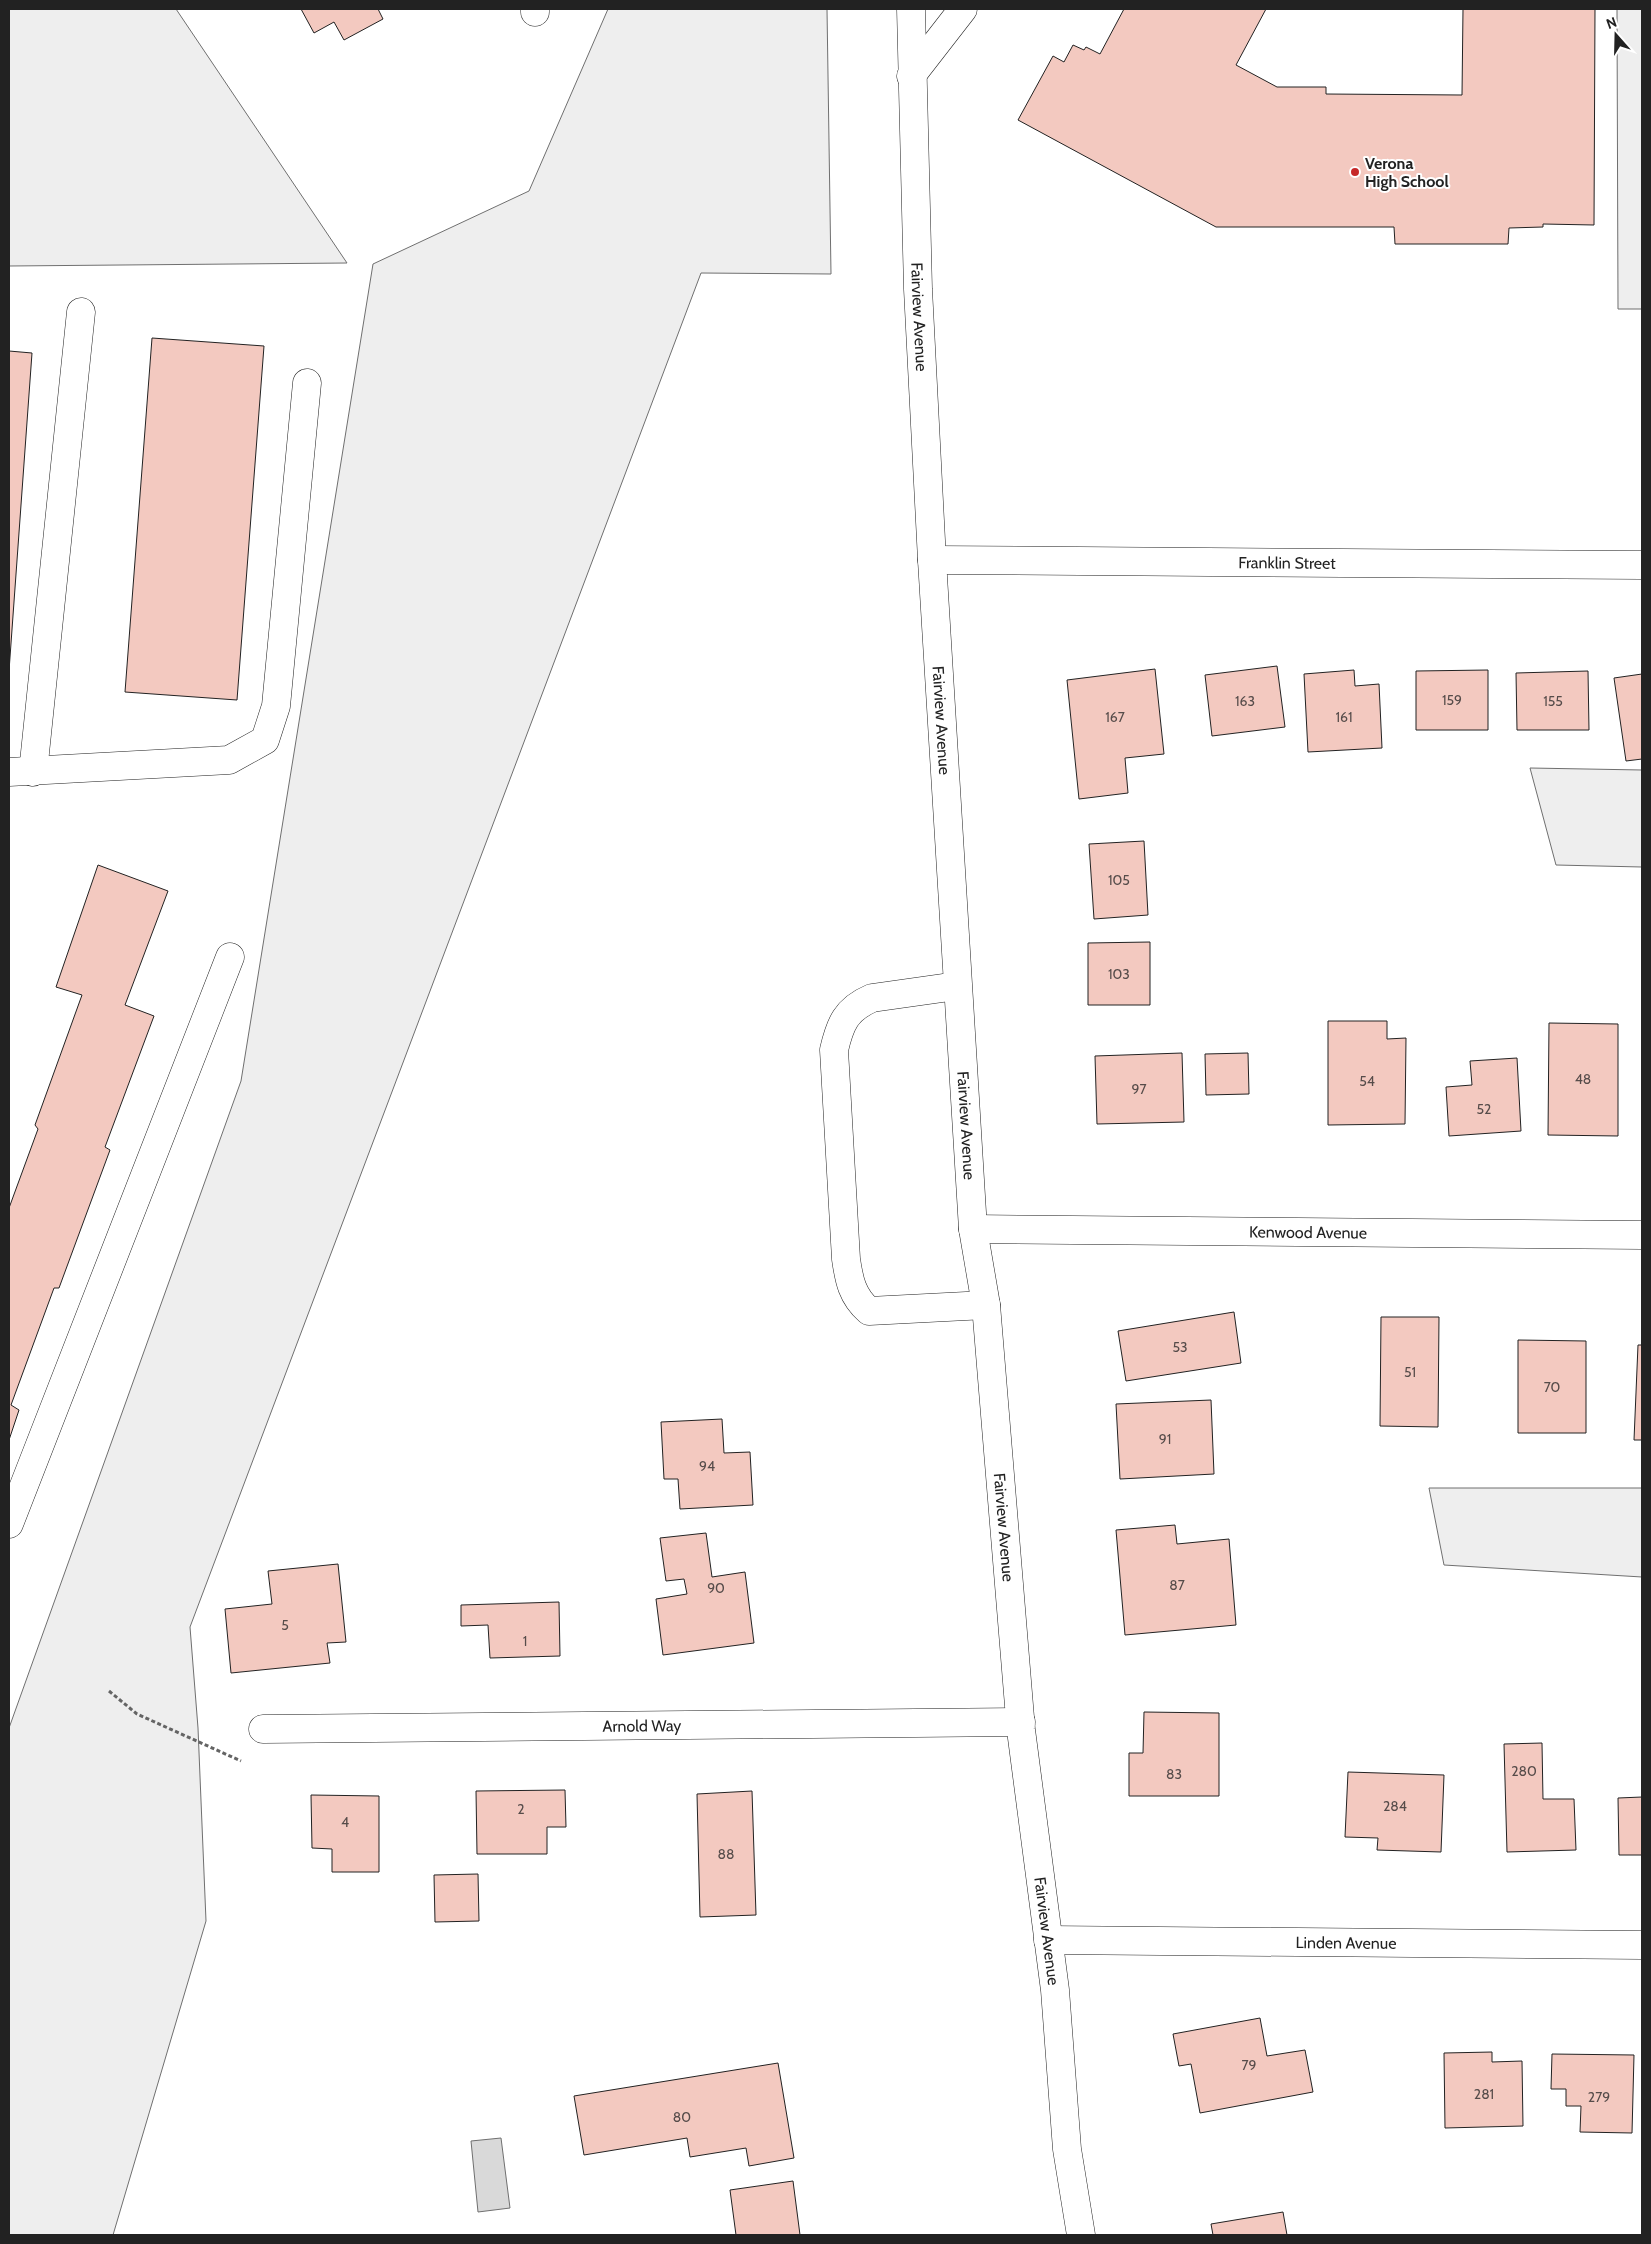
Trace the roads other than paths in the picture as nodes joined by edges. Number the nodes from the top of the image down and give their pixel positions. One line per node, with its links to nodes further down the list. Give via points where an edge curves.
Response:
1 (911, 9): 3 (street, Fairview Avenue)
2 (963, 9): 3 (street)
3 (911, 76): 6 (street, Fairview Avenue)
4 (81, 312): 8 (street)
5 (307, 383): 8 (street, via 276,706 265,740 229,760)
6 (932, 560): 7 (street, Franklin Street); 10 (street, Fairview Avenue)
7 (1642, 565)
8 (21, 772)
9 (230, 957): 14 (street)
10 (957, 986): 11 (street, Fairview Avenue); 13 (street, via 872,998 859,1003 843,1019 834,1050 846,1258 850,1286 868,1311)
11 (973, 1229): 12 (street, Kenwood Avenue); 13 (street, Fairview Avenue)
12 (1642, 1235)
13 (986, 1305): 15 (street, Fairview Avenue)
14 (9, 1524)
15 (1021, 1722): 16 (street, Arnold Way); 17 (street, Fairview Avenue)
16 (263, 1729)
17 (1048, 1940): 18 (street, Linden Avenue); 19 (street, Fairview Avenue, via 1067,2149)
18 (1642, 1945)
19 (1081, 2235)

